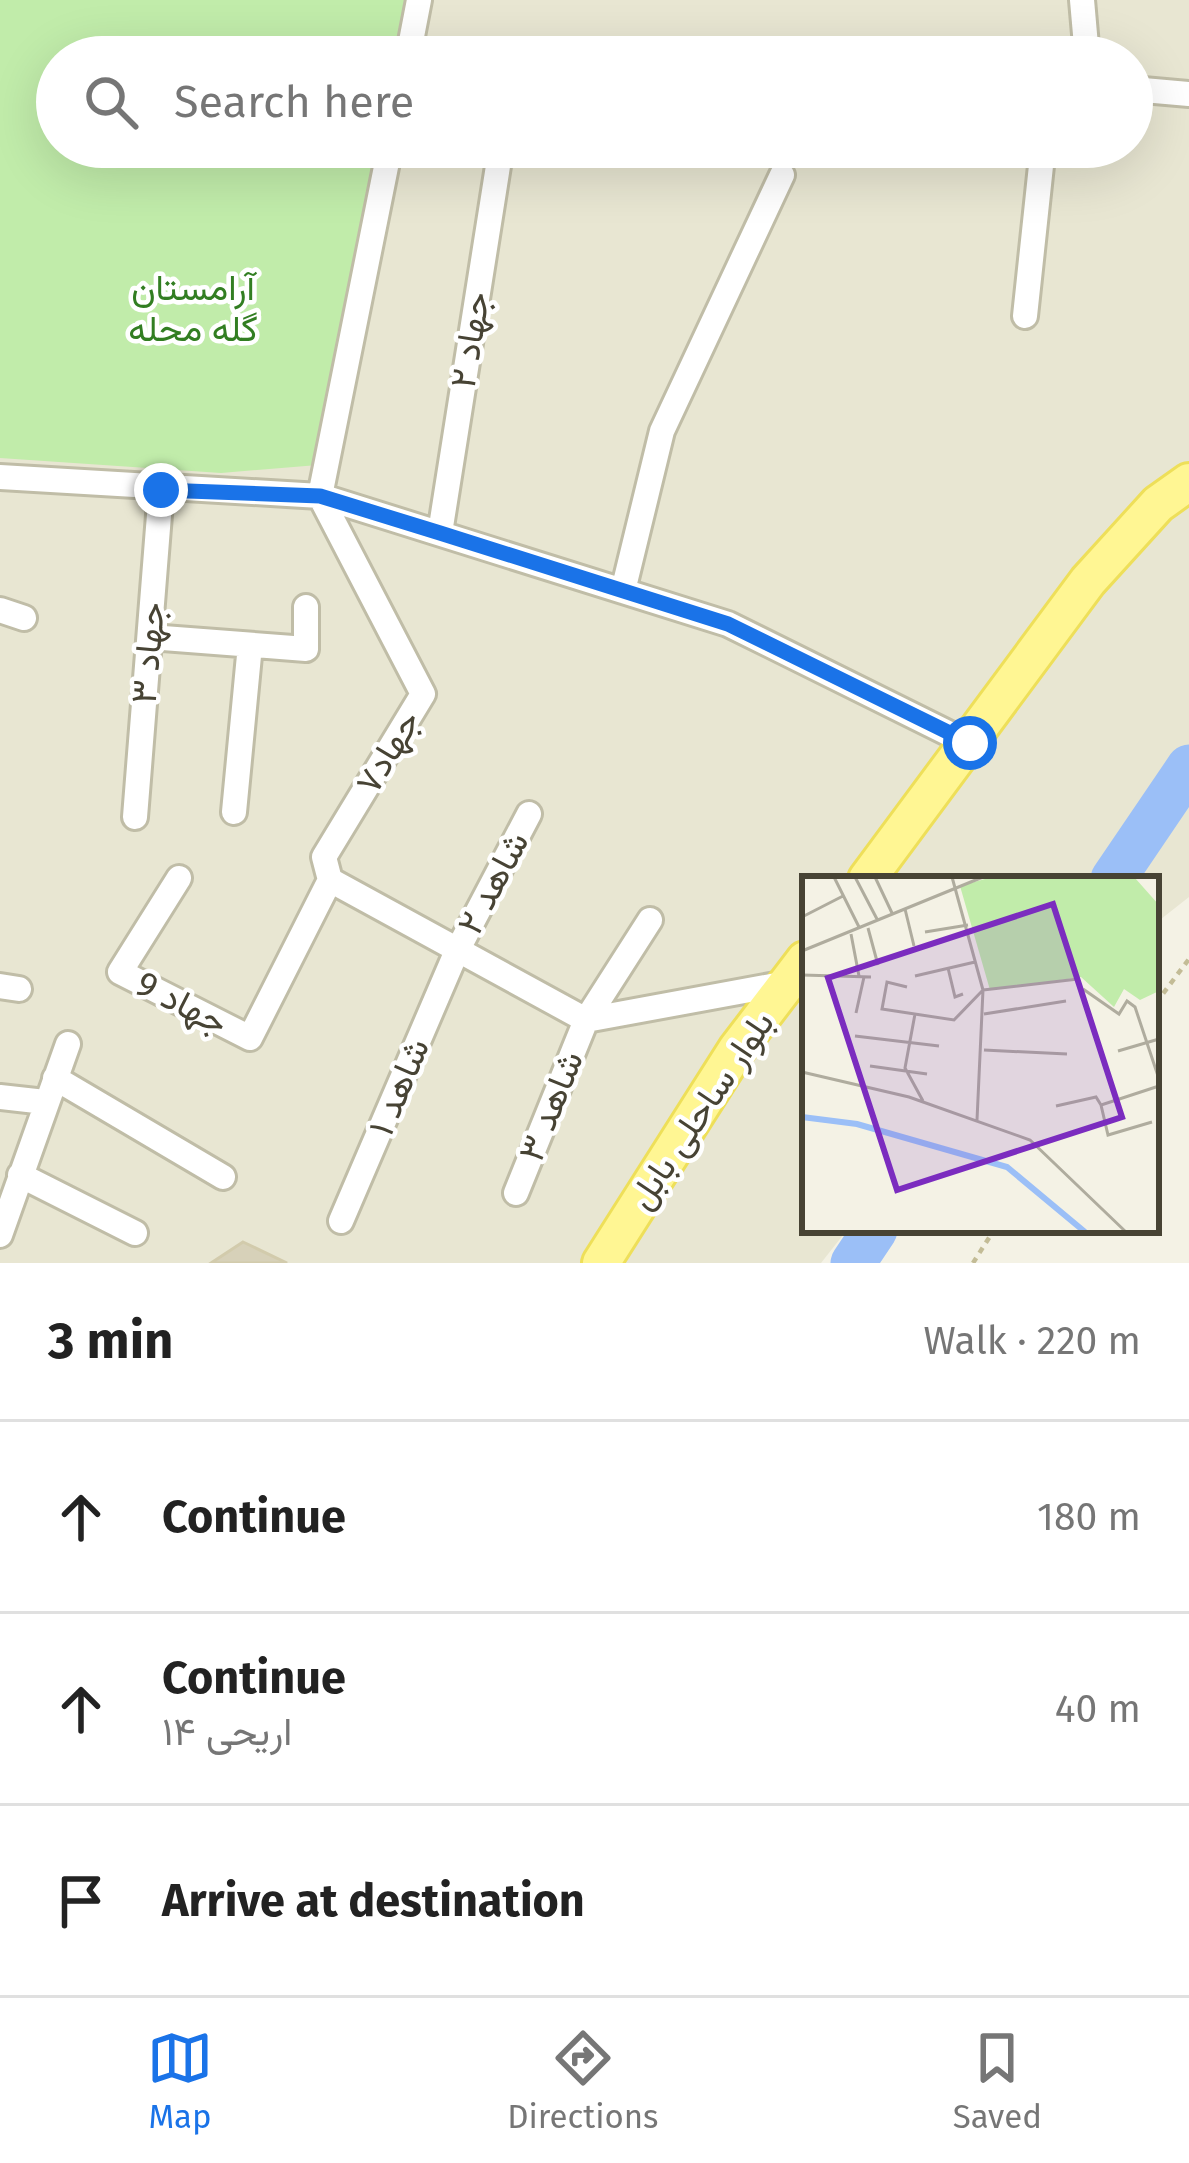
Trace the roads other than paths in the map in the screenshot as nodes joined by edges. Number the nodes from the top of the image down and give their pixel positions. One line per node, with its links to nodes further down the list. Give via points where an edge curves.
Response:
1 (419, 0): 3 (street)
2 (1082, 0): 4 (street)
3 (411, 36)
4 (1085, 36)
5 (1153, 91): 6 (street)
6 (1189, 94)
7 (386, 168): 15 (street)
8 (498, 168): 16 (street, جهاد ۲)
9 (1040, 168): 11 (street)
10 (782, 175): 17 (street, via 662,431)
11 (1025, 316)
12 (0, 477): 14 (street)
13 (1189, 482): 21 (main road, via 1088,580)
14 (161, 490): 15 (street); 19 (street, جهاد ۳)
15 (320, 496): 16 (street); 27 (street, جهاد۷, via 423,694 324,856)
16 (440, 533): 17 (street)
17 (623, 591): 21 (street, via 728,624)
18 (307, 607): 20 (street, via 306,649)
19 (149, 637): 20 (street); 24 (street, جهاد ۳)
20 (250, 645): 22 (street)
21 (970, 743): 25 (main road)
22 (234, 812)
23 (529, 814): 29 (street, شاهد ۲)
24 (135, 817)
25 (869, 876)
26 (179, 878): 27 (street, جهاد 9, via 120,972 250,1038)
27 (330, 880): 29 (street)
28 (650, 920): 31 (street, شاهد ۳)
29 (456, 953): 31 (street); 38 (street, شاهد ۱)
30 (796, 972): 31 (street); 41 (main road, بلوار ساحلی بابل, via 737,1049)
31 (586, 1020): 37 (street, شاهد ۳)
32 (68, 1044): 33 (street)
33 (50, 1090): 34 (street); 35 (street); 36 (street)
34 (0, 1096)
35 (20, 1175): 39 (street); 40 (street)
36 (223, 1178)
37 (516, 1193)
38 (341, 1221)
39 (135, 1233)
40 (0, 1235)
41 (601, 1263)

